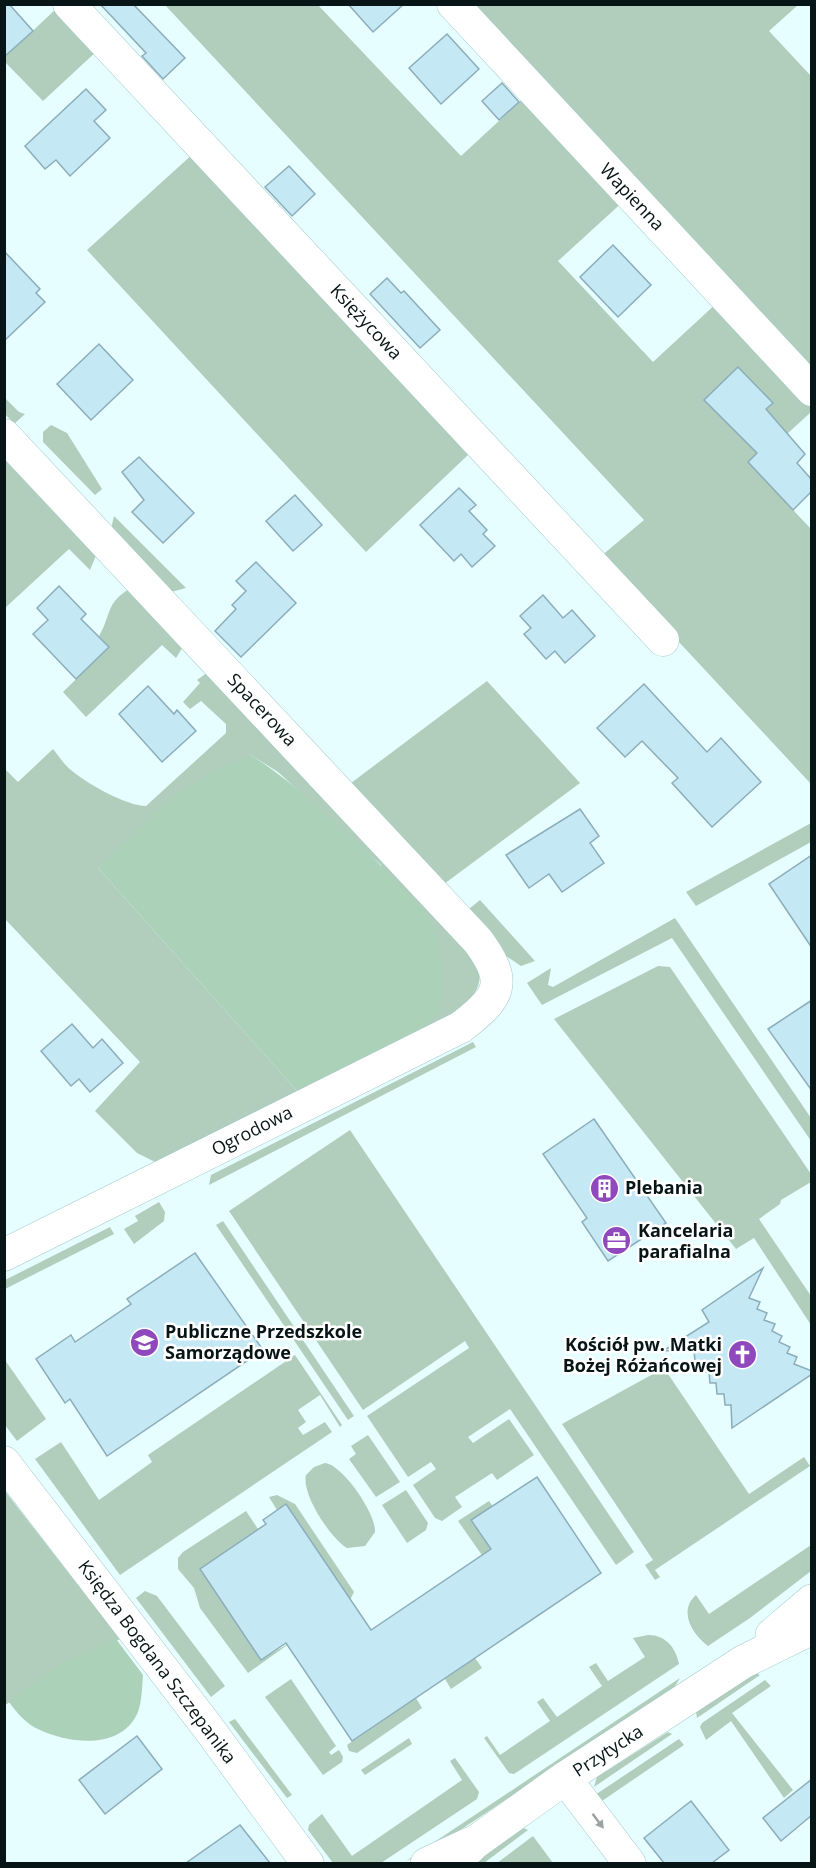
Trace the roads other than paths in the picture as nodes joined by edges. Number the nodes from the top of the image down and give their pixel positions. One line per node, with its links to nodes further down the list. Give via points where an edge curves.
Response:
1 (69, 4): 5 (street, Księżycowa)
2 (453, 4): 3 (street, Wapienna)
3 (812, 390)
4 (4, 435): 6 (street, Spacerowa, via 478,941 496,969)
5 (663, 640)
6 (493, 997): 7 (street, Ogrodowa, via 461,1027)
7 (4, 1255)
8 (4, 1462): 14 (street, Księdza Bogdana Szczepanika)
9 (812, 1601): 11 (main road, Przytycka)
10 (812, 1628): 11 (main road, Przytycka)
11 (743, 1662): 12 (main road, Przytycka)
12 (565, 1778): 13 (main road, Przytycka); 16 (street, one-way to 16)
13 (464, 1853): 15 (main road, Przytycka)
14 (308, 1863)
15 (428, 1863)
16 (630, 1863)

